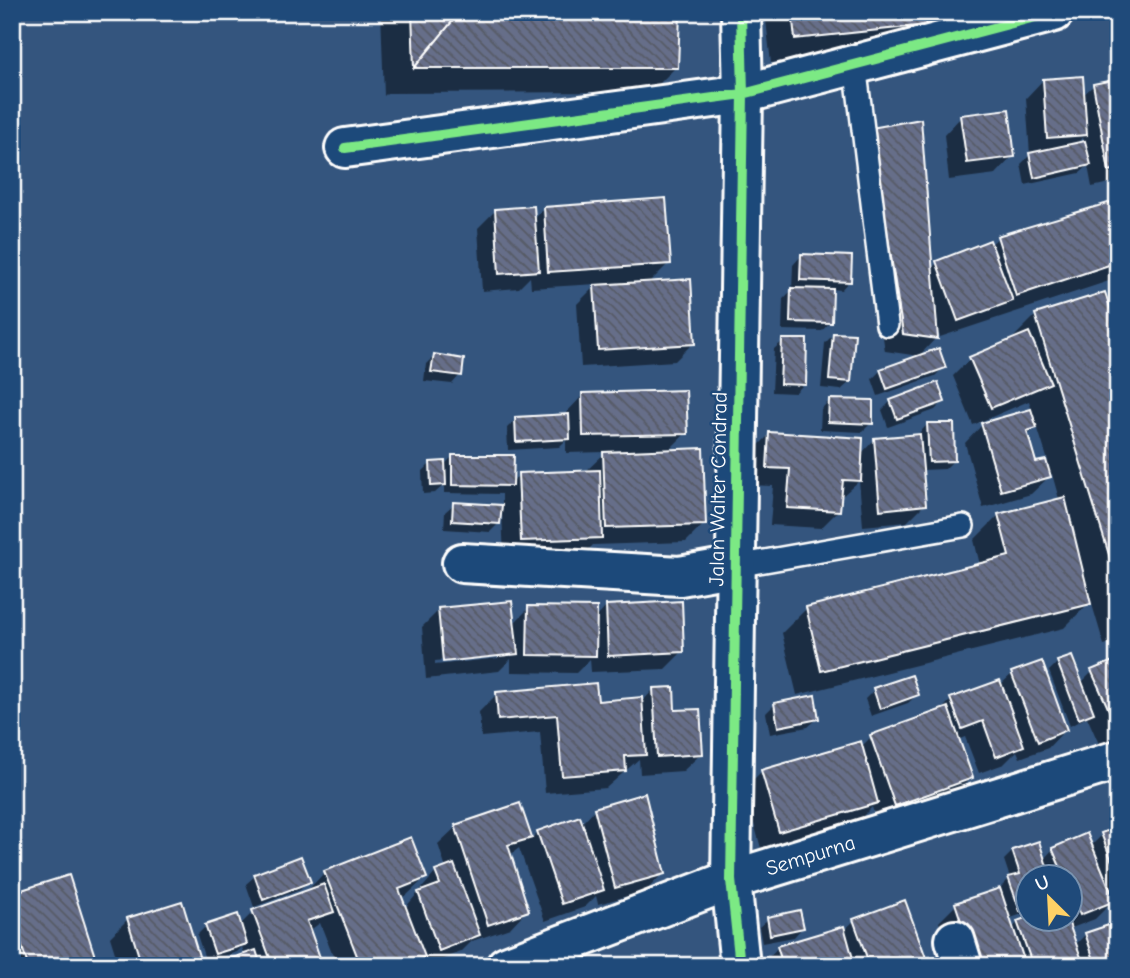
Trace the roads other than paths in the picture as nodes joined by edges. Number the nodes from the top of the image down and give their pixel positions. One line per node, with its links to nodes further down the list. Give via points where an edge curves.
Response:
1 (741, 12): 4 (street, Jalan Walter Condrad)
2 (1054, 12): 3 (street)
3 (855, 64): 4 (street); 6 (lane)
4 (743, 94): 5 (street); 9 (street, Jalan Walter Condrad)
5 (345, 148)
6 (887, 325)
7 (963, 526): 9 (lane)
8 (462, 563): 9 (street, via 680,576)
9 (736, 566): 11 (street, Jalan Walter Condrad)
10 (1118, 760): 11 (street, Sempurna)
11 (730, 880): 12 (street, Sempurna); 13 (street, Jalan Walter Condrad)
12 (506, 966)
13 (740, 966)

